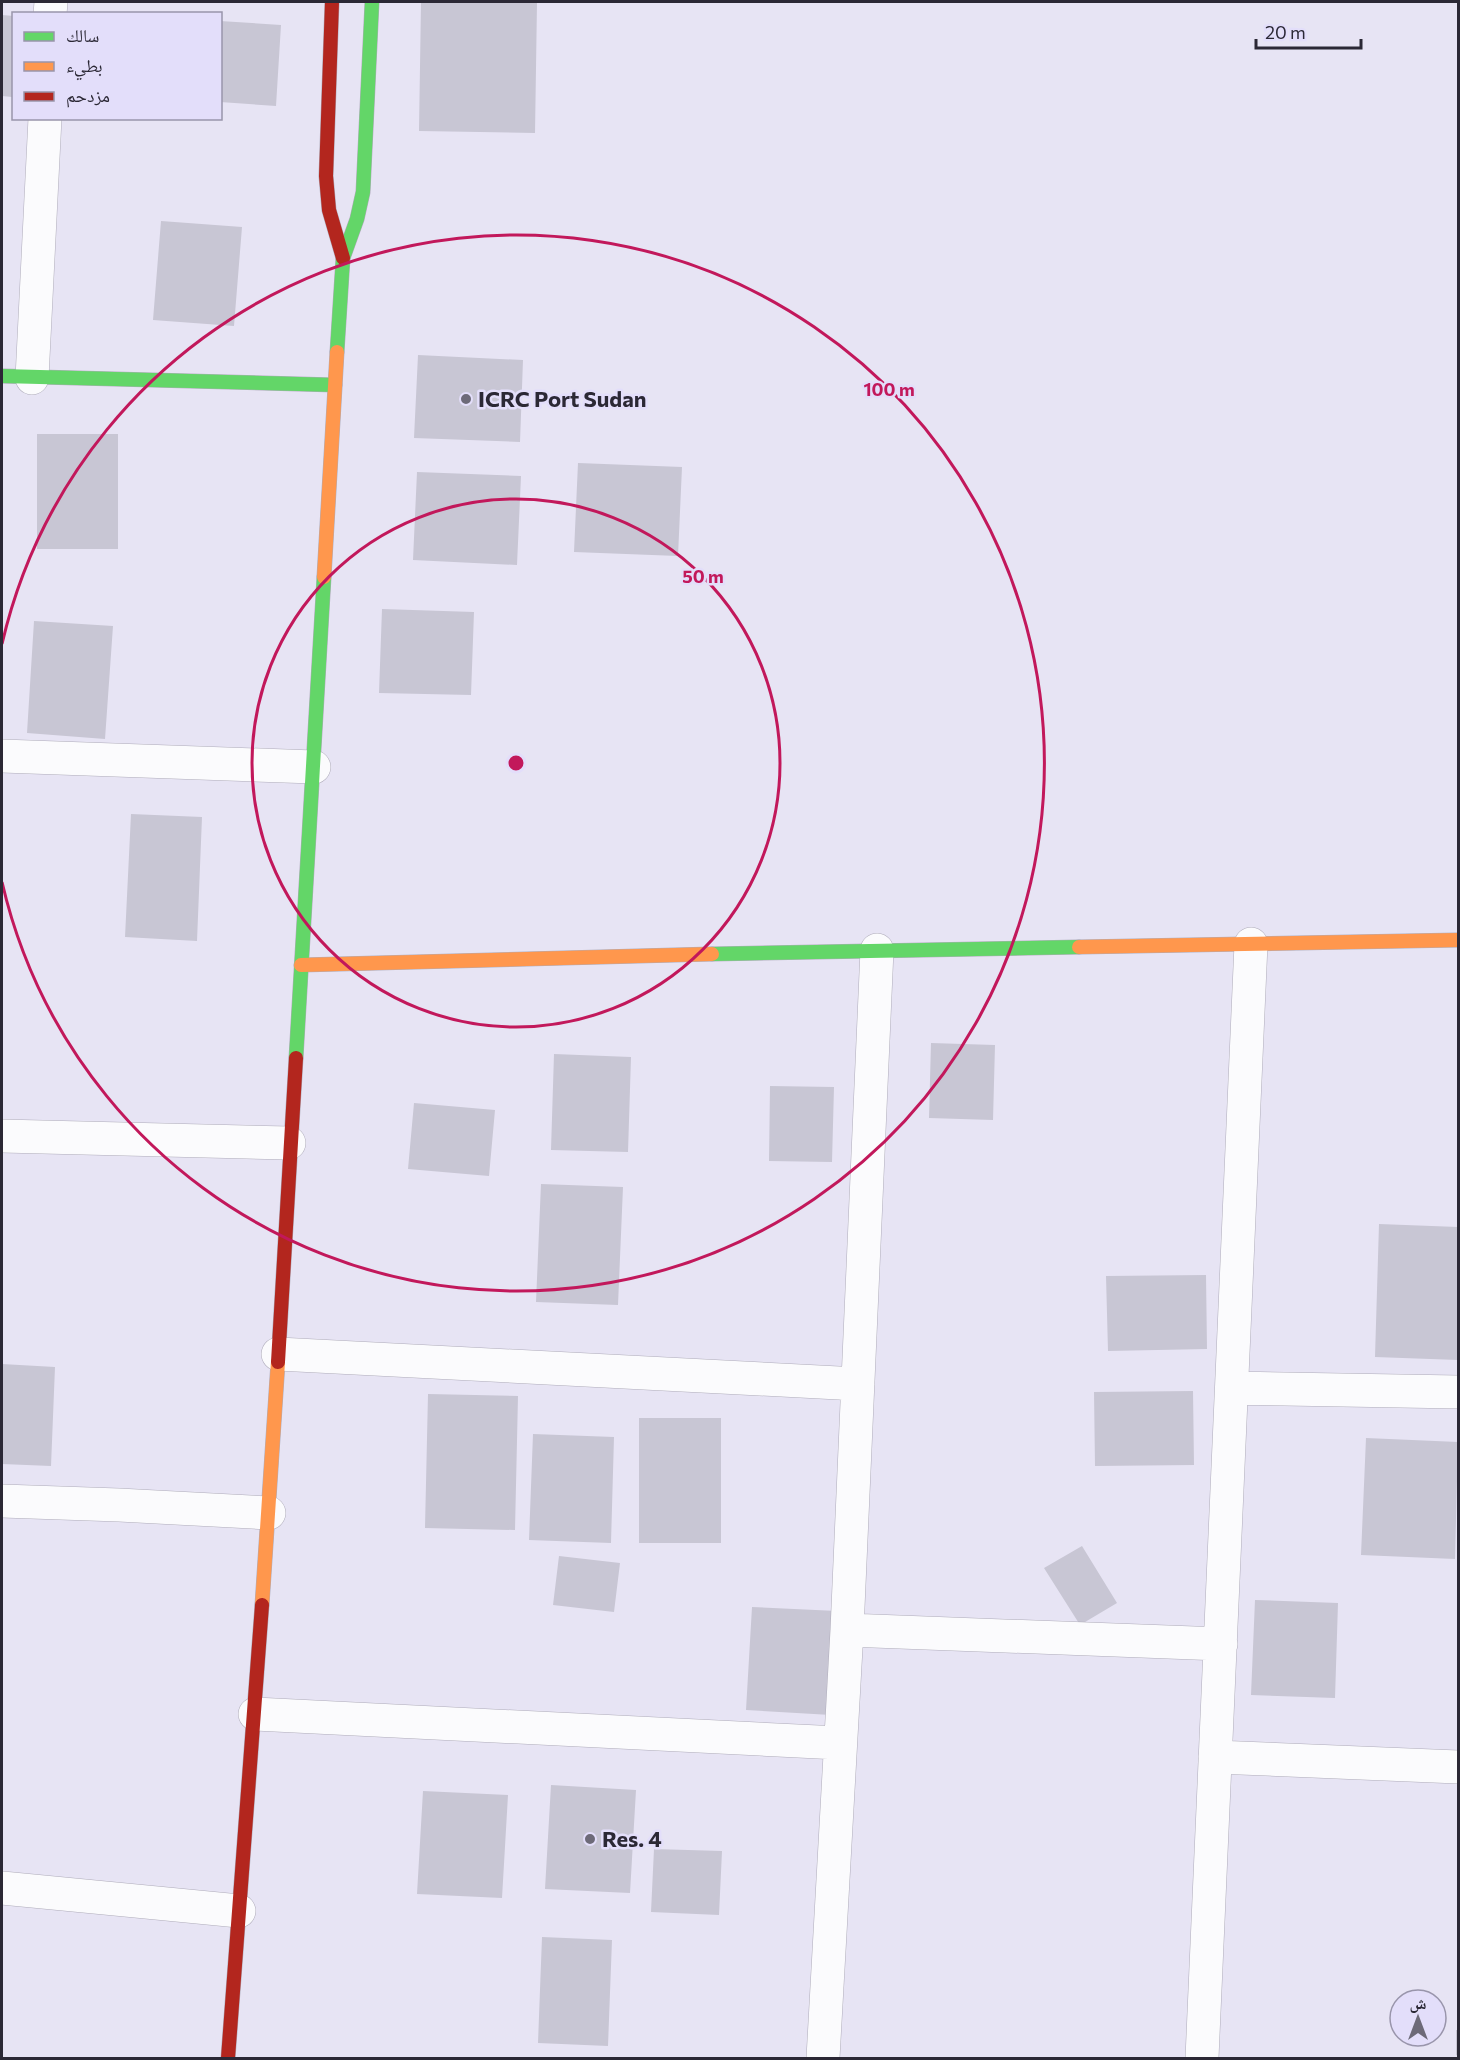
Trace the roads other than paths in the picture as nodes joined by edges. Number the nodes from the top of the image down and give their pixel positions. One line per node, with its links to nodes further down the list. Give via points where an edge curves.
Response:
1 (332, 2): 4 (main road, via 326,176 329,210)
2 (372, 2): 4 (main road, via 363,192)
3 (45, 120): 5 (street)
4 (343, 258): 6 (main road)
5 (17, 377): 6 (main road)
6 (335, 384): 8 (main road)
7 (2, 756): 8 (street)
8 (314, 767): 12 (main road)
9 (1458, 940): 10 (main road)
10 (1251, 944): 11 (main road); 17 (street)
11 (877, 950): 12 (main road); 16 (street)
12 (302, 965): 14 (main road)
13 (2, 1136): 14 (street)
14 (289, 1143): 15 (main road)
15 (278, 1354): 16 (street); 20 (main road)
16 (858, 1384): 21 (street)
17 (1232, 1388): 18 (street); 22 (street)
18 (1458, 1392)
19 (2, 1501): 20 (street)
20 (269, 1513): 23 (main road)
21 (847, 1630): 22 (street); 24 (street)
22 (1221, 1644): 25 (street)
23 (255, 1714): 24 (street); 28 (main road)
24 (839, 1743): 30 (street)
25 (1215, 1757): 26 (street); 31 (street)
26 (1458, 1767)
27 (2, 1888): 28 (street)
28 (239, 1911): 29 (main road)
29 (228, 2058)
30 (823, 2058)
31 (1202, 2058)

